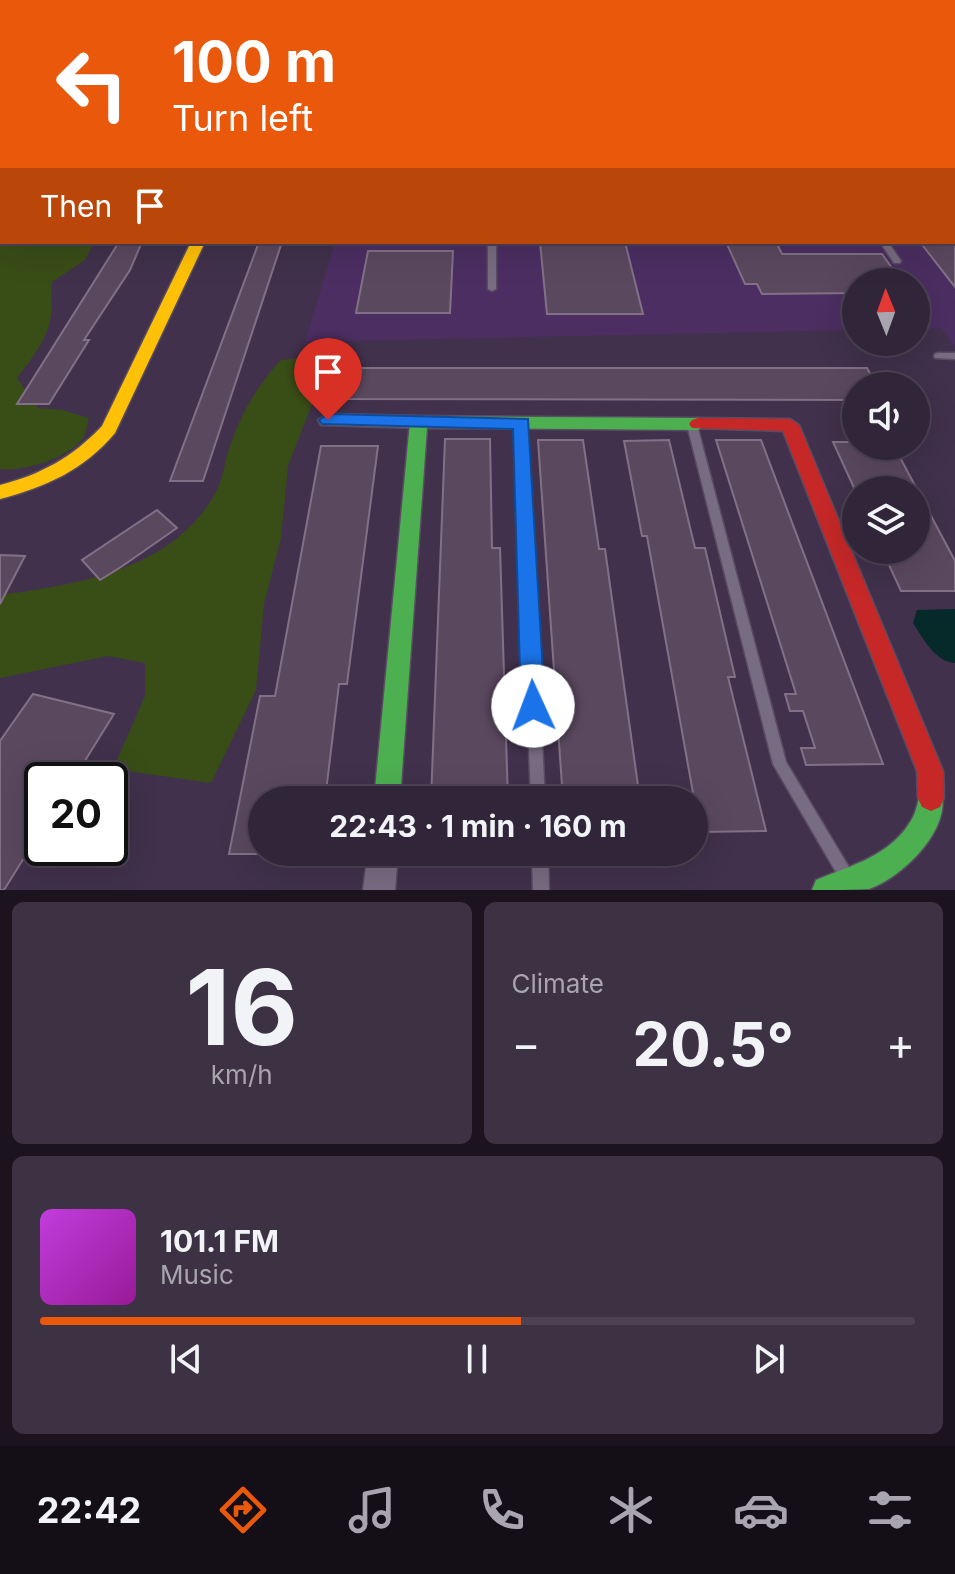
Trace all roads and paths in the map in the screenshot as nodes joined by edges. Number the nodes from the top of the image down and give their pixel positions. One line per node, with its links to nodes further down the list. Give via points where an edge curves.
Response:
1 (197, 244): 12 (street, via 99,443 55,474)
2 (492, 244): 5 (lane)
3 (885, 244): 4 (lane)
4 (897, 261)
5 (492, 289)
6 (938, 356): 7 (lane)
7 (955, 356)
8 (328, 420): 9 (street)
9 (419, 422): 10 (street); 13 (street)
10 (521, 423): 11 (street); 14 (lane)
11 (692, 425): 17 (lane, via 780,764); 17 (street, via 790,425 930,771 931,807 915,839)
12 (0, 492)
13 (388, 786)
14 (537, 786)
15 (382, 866): 18 (street)
16 (540, 866): 19 (lane)
17 (856, 884): 20 (street)
18 (379, 890)
19 (541, 890)
20 (826, 890)

